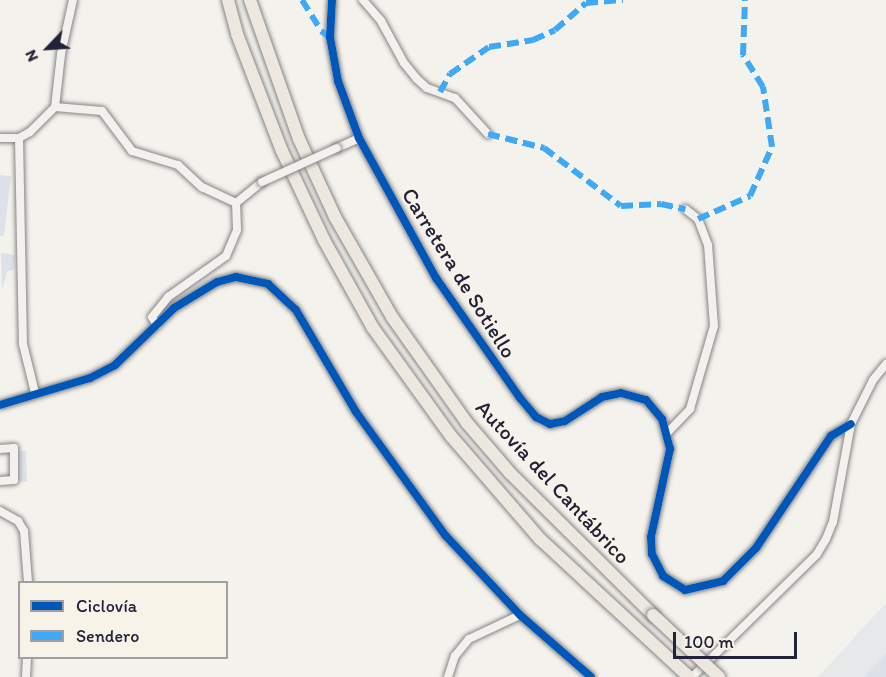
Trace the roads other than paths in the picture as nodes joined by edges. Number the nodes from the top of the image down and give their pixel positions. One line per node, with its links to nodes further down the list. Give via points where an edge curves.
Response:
1 (73, 0): 8 (street, via 59,63)
2 (221, 0): 7 (highway)
3 (228, 0): 7 (highway, Autovía del Cantábrico)
4 (250, 0): 31 (highway, Autovía del Cantábrico, bridge, via 299,139 334,217 392,317 467,423 510,473)
5 (336, 0): 12 (street, Carretera de Sotiello, via 330,37 340,88)
6 (363, 0): 9 (street, via 381,21 417,79 427,88 455,98)
7 (237, 34): 30 (highway, Autovía del Cantábrico, via 282,151 324,240 373,328 418,394 540,539)
8 (55, 108): 11 (street); 13 (street, via 102,111 132,151 178,165 202,187)
9 (488, 134)
10 (0, 138): 11 (street)
11 (19, 138): 17 (street, via 23,344)
12 (359, 138): 13 (street, bridge, via 262,182); 20 (street, Carretera de Sotiello, via 459,315 536,417 544,423 557,424 602,397 621,393 646,400)
13 (236, 203): 15 (street, via 237,230 226,256 168,297 152,317)
14 (685, 209): 20 (street, via 698,219 708,245 714,326 690,409)
15 (157, 325): 17 (street, via 125,358 104,371); 25 (street, via 174,308 217,282 255,279 281,294 296,310 356,412 405,483 469,563)
16 (886, 364): 19 (street)
17 (35, 393): 18 (street)
18 (0, 405)
19 (850, 424): 20 (street, via 831,436 756,548 723,580 697,590 673,585 656,568 652,554 652,525 670,449); 30 (street, via 833,522 817,554)
20 (668, 432)
21 (0, 449): 22 (street, via 14,448 14,480)
22 (0, 481)
23 (0, 511): 24 (street, via 18,521 24,531)
24 (28, 581)
25 (520, 615): 28 (street, via 469,639 455,656); 29 (street)
26 (27, 659): 27 (street)
27 (26, 677)
28 (448, 677)
29 (591, 677)
30 (690, 677)
31 (719, 677)

